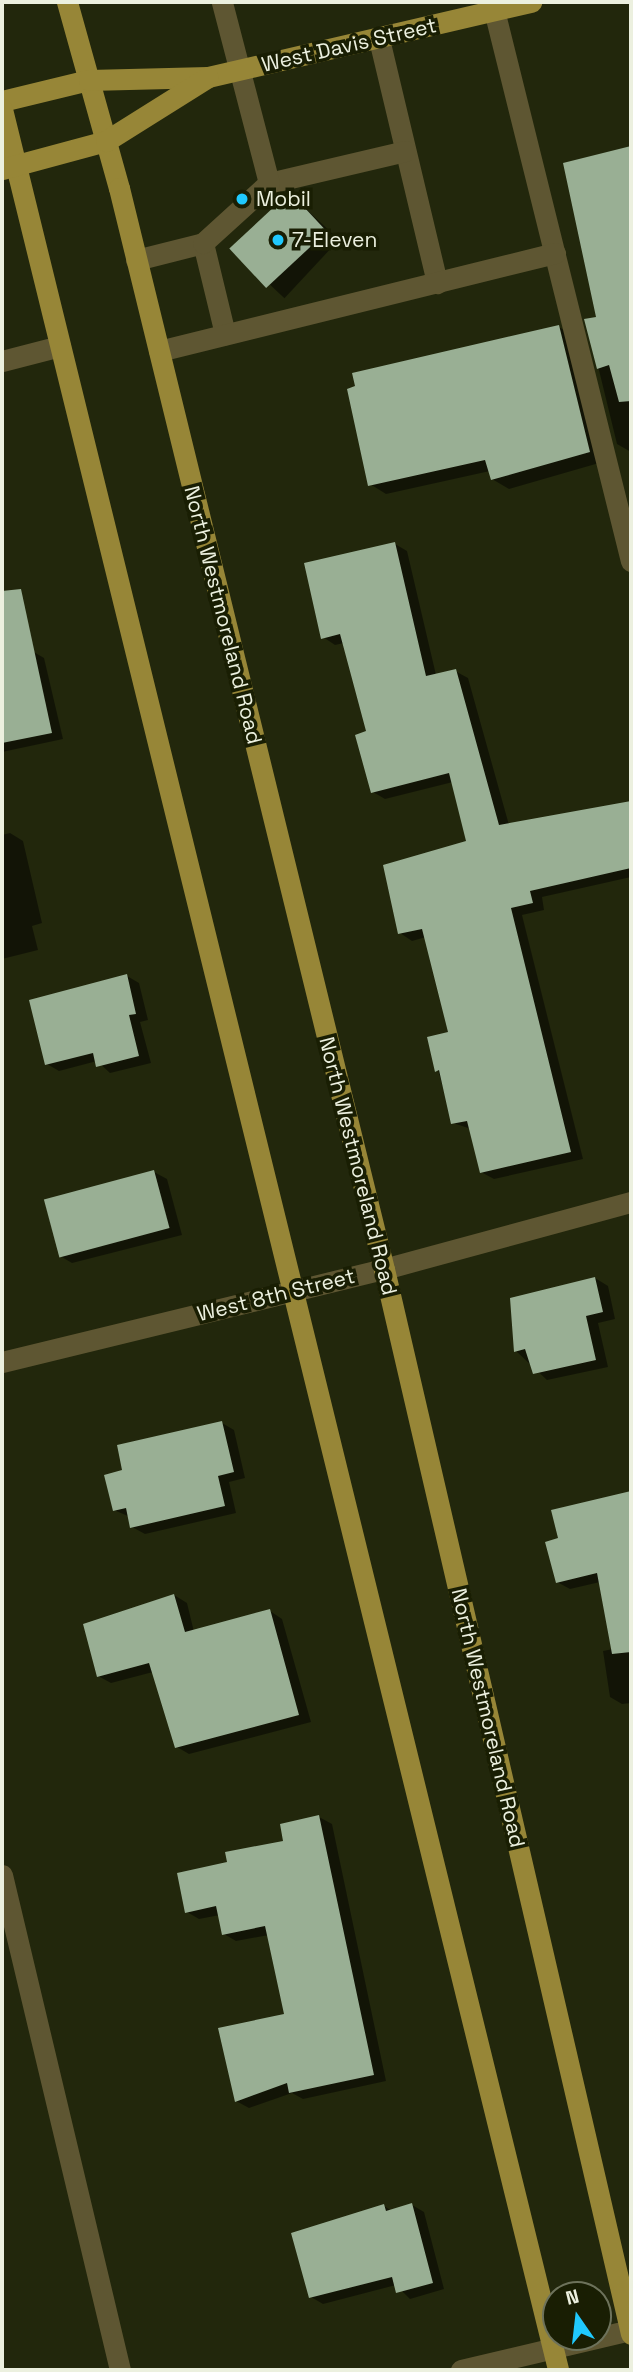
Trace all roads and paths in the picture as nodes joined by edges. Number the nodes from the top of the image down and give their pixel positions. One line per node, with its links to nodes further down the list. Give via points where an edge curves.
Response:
1 (67, 2): 8 (main road, North Westmoreland Road)
2 (222, 2): 6 (street)
3 (531, 2): 4 (main road, West Davis Street)
4 (493, 6): 5 (main road, West Davis Street); 16 (street)
5 (379, 39): 6 (main road, West Davis Street); 12 (street)
6 (239, 71): 7 (main road, West Davis Street); 14 (street)
7 (208, 77): 8 (main road, West Davis Street); 11 (main road, West Davis Street)
8 (89, 80): 9 (main road, West Davis Street); 11 (main road, North Westmoreland Road)
9 (2, 101)
10 (2, 109): 13 (main road)
11 (106, 141): 13 (main road, West Davis Street); 17 (main road, North Westmoreland Road)
12 (405, 151): 14 (street); 18 (street)
13 (9, 168): 20 (main road)
14 (269, 183): 15 (street)
15 (203, 243): 17 (street); 19 (street)
16 (555, 253): 18 (street); 23 (street)
17 (136, 260): 21 (main road, North Westmoreland Road)
18 (437, 283): 19 (street)
19 (225, 334): 21 (street)
20 (60, 346): 22 (street); 26 (main road)
21 (159, 351): 25 (main road, North Westmoreland Road)
22 (2, 361)
23 (631, 561)
24 (631, 1202): 25 (street, West 8th Street)
25 (384, 1269): 26 (street, West 8th Street); 30 (main road, North Westmoreland Road)
26 (295, 1290): 27 (street, West 8th Street); 29 (main road)
27 (2, 1362)
28 (2, 1875): 34 (street)
29 (542, 2303)
30 (631, 2332): 31 (street)
31 (612, 2336)
32 (542, 2351): 35 (street)
33 (554, 2351): 36 (main road)
34 (120, 2370)
35 (461, 2370)
36 (558, 2370)

